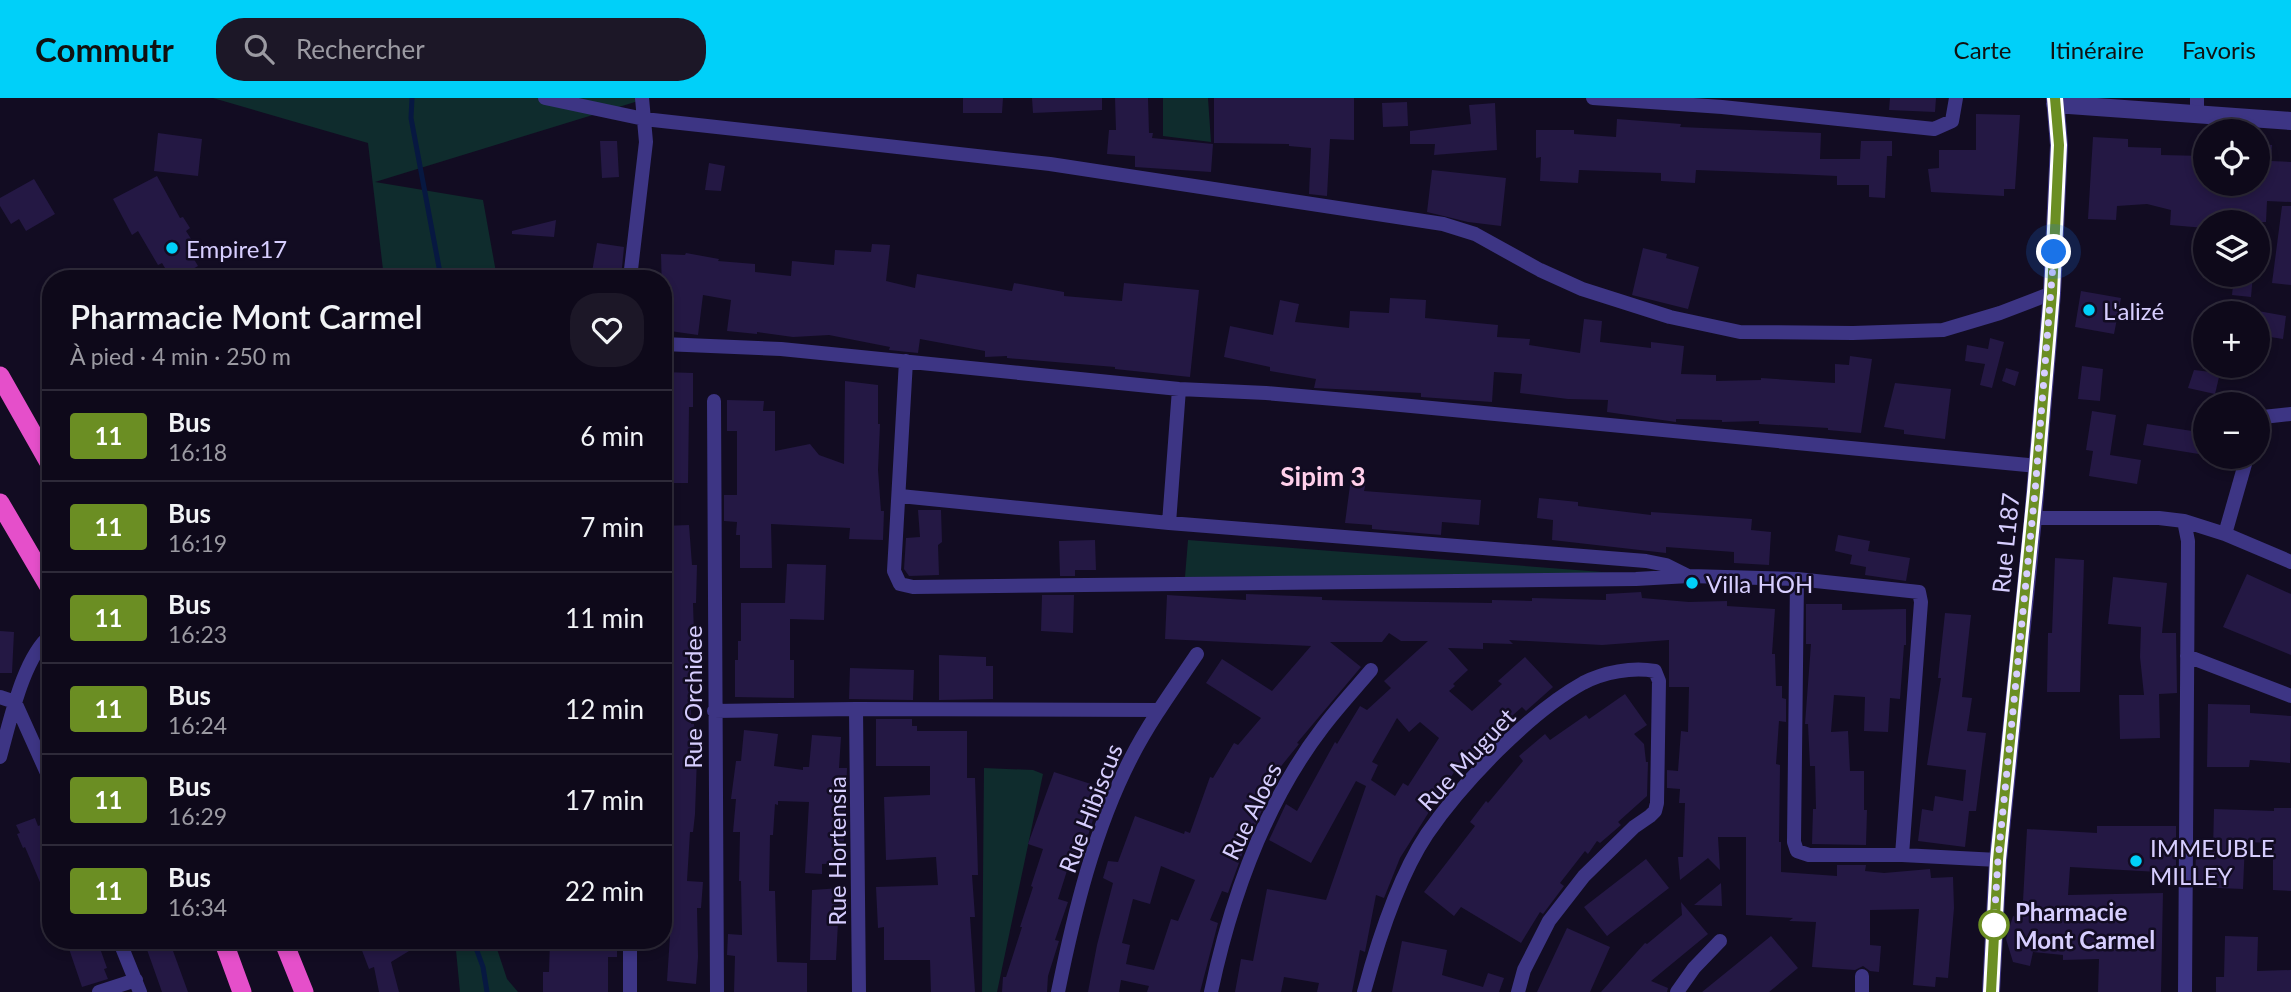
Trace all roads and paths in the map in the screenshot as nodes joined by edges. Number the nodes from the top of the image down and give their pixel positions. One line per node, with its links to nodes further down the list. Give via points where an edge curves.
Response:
1 (545, 98): 9 (street)
2 (642, 98): 9 (street)
3 (1592, 98): 8 (street)
4 (1703, 98): 8 (street)
5 (1956, 98): 8 (street, via 1952,121 1934,129)
6 (2055, 101): 7 (street); 12 (street, Rue L187, via 2059,145)
7 (2197, 105): 10 (street)
8 (1722, 107)
9 (644, 119): 11 (street, via 643,178); 12 (street, via 1050,164 1443,224 1475,234 1582,289 1670,317 1740,332 1943,330)
10 (2291, 121)
11 (631, 270)
12 (2052, 293): 21 (street, Rue L187)
13 (672, 344): 14 (street)
14 (906, 361): 16 (street); 23 (street)
15 (0, 376): 20 (highway)
16 (1179, 389): 21 (street, via 1356,400); 27 (street)
17 (714, 401): 42 (street, Rue Orchidee)
18 (2291, 414): 19 (street)
19 (2270, 416)
20 (42, 450)
21 (2038, 466): 25 (street, Rue L187)
22 (2244, 469): 28 (street)
23 (900, 496): 27 (street); 31 (street, via 894,571 900,584 912,587)
24 (0, 503): 30 (highway)
25 (2033, 517): 26 (street); 46 (street, Rue L187)
26 (2185, 521): 28 (street); 35 (street)
27 (1168, 523): 31 (street, via 1646,561)
28 (2225, 534): 29 (street)
29 (2291, 562)
30 (42, 575)
31 (1689, 576): 32 (street)
32 (1797, 579): 45 (street, via 1797,851 1809,855); 45 (street, via 1919,592)
33 (42, 642): 39 (street)
34 (1197, 654): 41 (street, Rue Hibiscus)
35 (2187, 656): 37 (street); 67 (street)
36 (1371, 670): 61 (street, Rue Aloes, via 1322,728 1283,788 1251,854 1222,939)
37 (2291, 696)
38 (0, 697): 39 (street)
39 (15, 702): 43 (street); 44 (street)
40 (856, 709): 41 (street); 42 (street); 59 (street, Rue Hortensia)
41 (1158, 710): 60 (street, Rue Hibiscus, via 1131,758 1098,838)
42 (714, 711): 58 (street, Rue Orchidee)
43 (0, 757)
44 (42, 762)
45 (1902, 855): 46 (street)
46 (1998, 860): 66 (street, Rue L187)
47 (1720, 941): 64 (street)
48 (123, 949): 53 (street)
49 (226, 949): 55 (highway)
50 (286, 949): 56 (highway)
51 (630, 949): 57 (street)
52 (1862, 976): 65 (street)
53 (138, 986): 54 (street)
54 (99, 992)
55 (242, 992)
56 (303, 992)
57 (630, 992)
58 (717, 992)
59 (859, 992)
60 (1058, 992)
61 (1211, 992)
62 (1364, 992): 63 (street, Rue Muguet, via 1408,870 1426,835 1468,783 1557,699 1613,673 1655,671 1659,681 1655,811 1584,876 1549,921)
63 (1518, 992)
64 (1677, 992)
65 (1862, 992)
66 (1991, 992)
67 (2185, 992)

